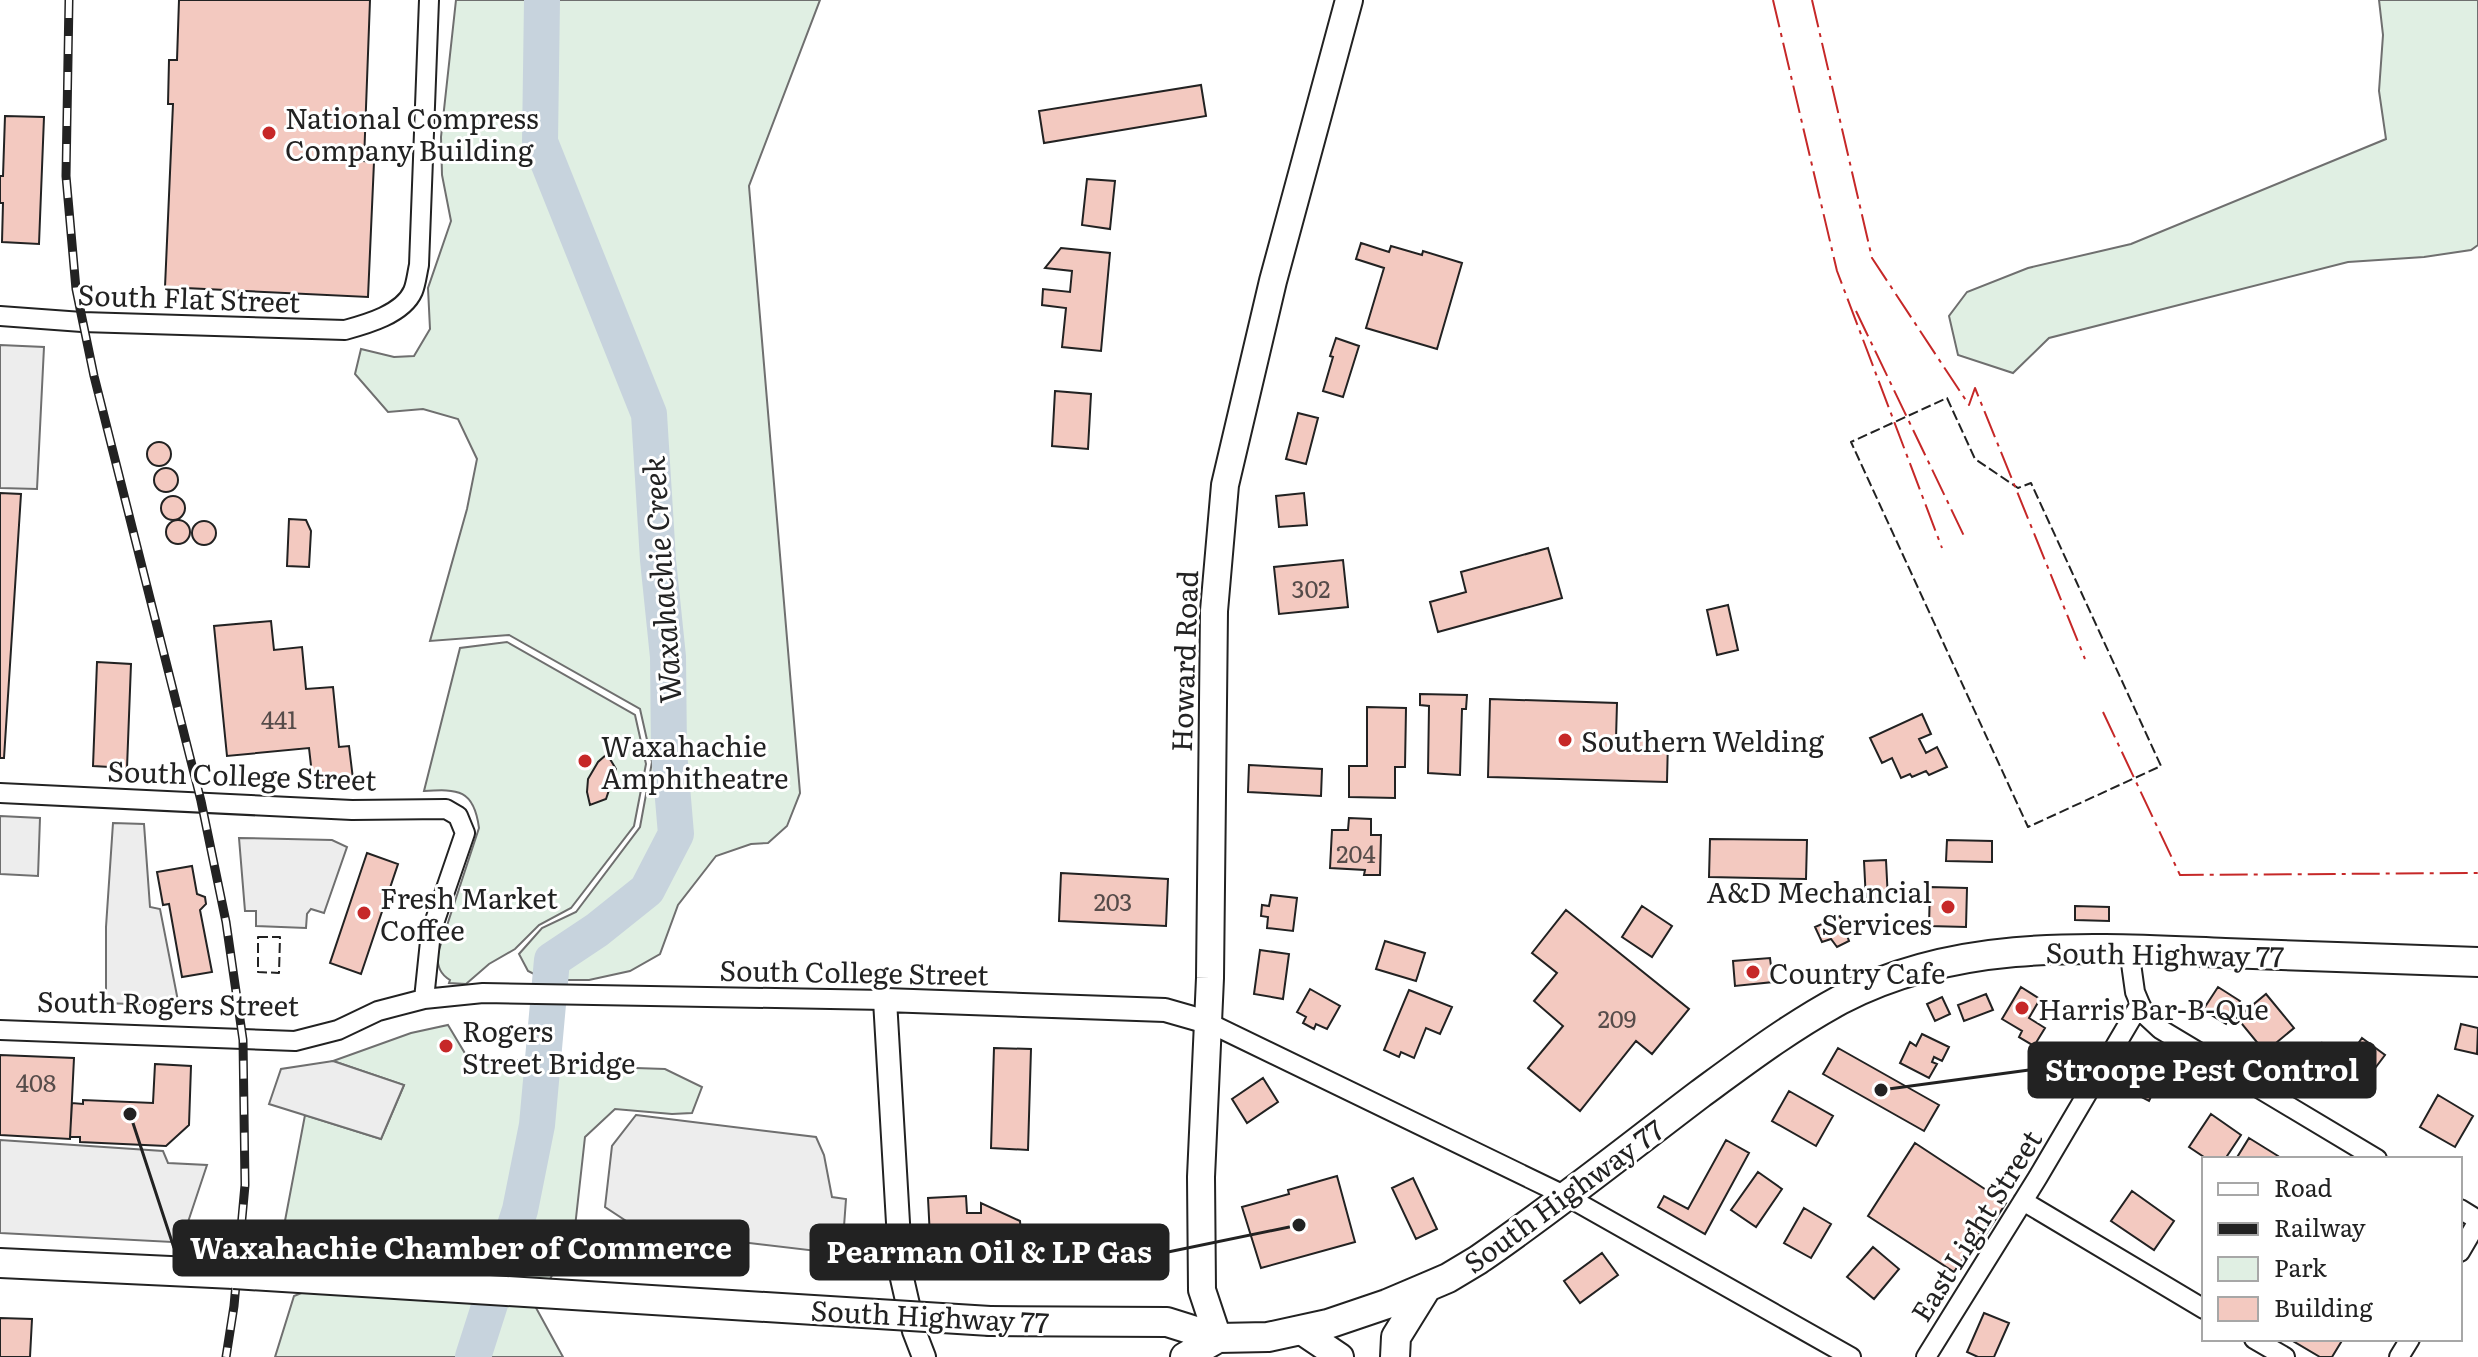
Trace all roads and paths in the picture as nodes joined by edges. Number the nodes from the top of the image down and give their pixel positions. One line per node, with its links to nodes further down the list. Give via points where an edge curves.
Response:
1 (429, 0): 3 (street, South Flat Street, via 419,265 405,303 345,330)
2 (1349, 0): 10 (main road, Howard Road, via 1273,281 1225,485 1214,611)
3 (0, 316)
4 (0, 793): 7 (street, South College Street, via 352,810 446,809 458,816 465,833 431,932)
5 (2129, 949): 6 (main road, South Highway 77); 9 (street); 13 (main road, South Highway 77, via 2028,950 1953,960 1842,999 1730,1072)
6 (2478, 962)
7 (424, 999): 8 (street, South College Street, via 483,993); 11 (street, South Rogers Street, via 295,1041)
8 (885, 1000): 10 (street, South College Street, via 1165,1010); 23 (street, via 901,1274)
9 (2140, 1004): 12 (street, via 2160,1029); 14 (street, East Light Street)
10 (1207, 1022): 13 (street, South College Street); 21 (main road, Howard Road, via 1202,1290)
11 (0, 1030)
12 (2374, 1157)
13 (1566, 1196): 18 (main road, South Highway 77, via 1478,1260); 27 (street, South College Street)
14 (2023, 1201): 19 (street); 28 (street, East Light Street)
15 (2478, 1221): 16 (street)
16 (2462, 1249)
17 (0, 1263): 21 (main road, South Highway 77, bridge, via 990,1321 1167,1322)
18 (1428, 1287): 20 (main road, South Highway 77); 26 (main road, via 1396,1337)
19 (2202, 1308)
20 (1300, 1330): 21 (main road, South Highway 77); 25 (main road)
21 (1218, 1338): 24 (main road)
22 (2257, 1341): 29 (street)
23 (924, 1357)
24 (1185, 1357)
25 (1340, 1357)
26 (1395, 1357)
27 (1851, 1357)
28 (1926, 1357)
29 (2285, 1357)

